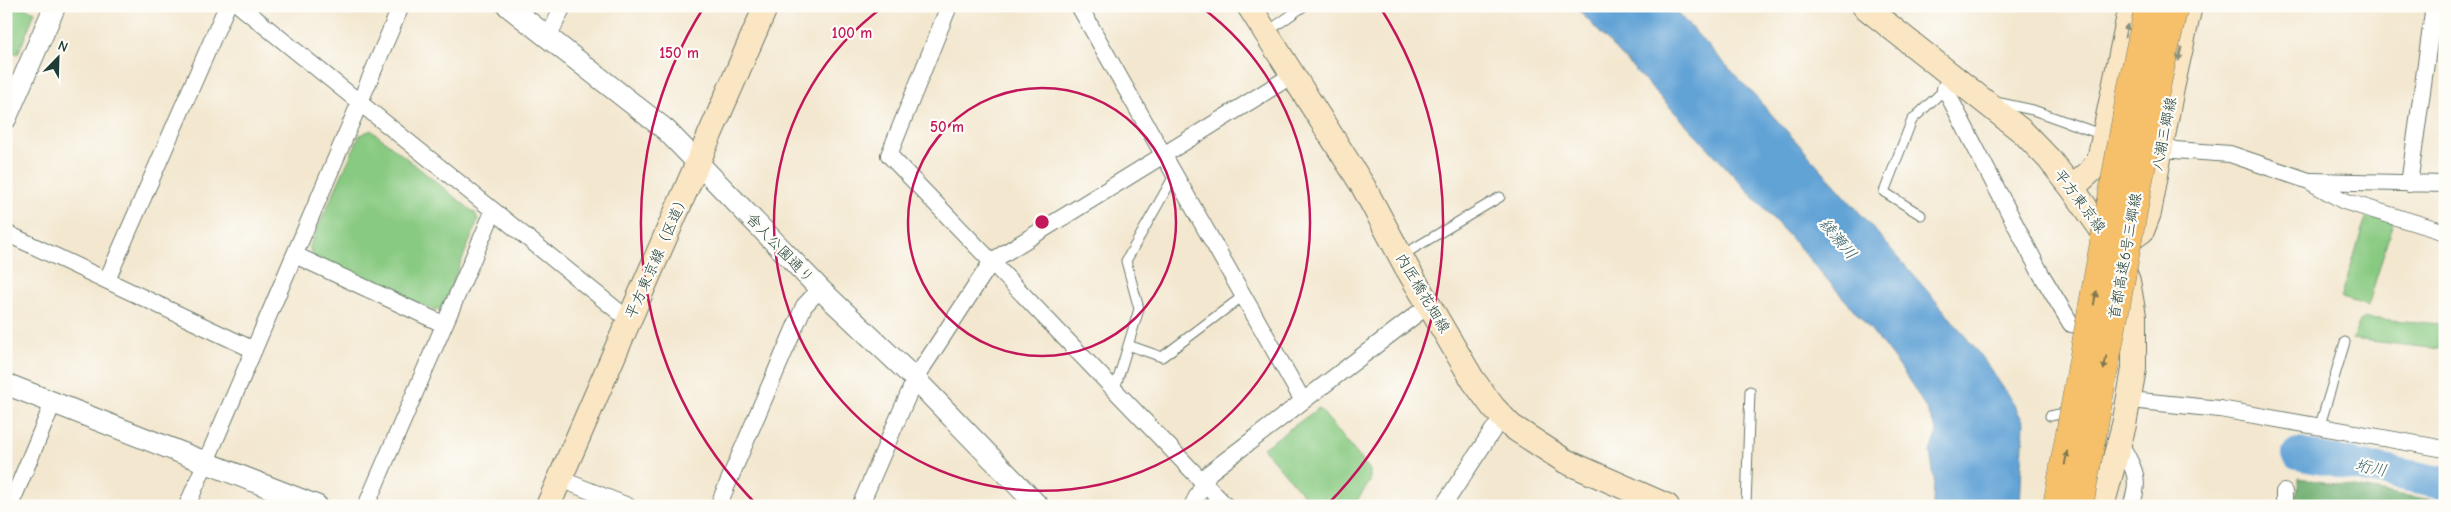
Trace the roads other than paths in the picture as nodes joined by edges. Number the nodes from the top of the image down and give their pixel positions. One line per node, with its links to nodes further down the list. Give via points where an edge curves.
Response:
1 (55, 6): 24 (street)
2 (227, 6): 43 (street)
3 (240, 6): 23 (street)
4 (401, 6): 23 (street)
5 (508, 6): 18 (street, 舎人公園通り)
6 (563, 6): 18 (street)
7 (766, 6): 28 (main road, 平方東京線（区道）)
8 (949, 6): 42 (street, via 889,155)
9 (1079, 6): 27 (street)
10 (1249, 6): 17 (main road, 内匠橋花畑線)
11 (1304, 6): 17 (lane)
12 (1864, 6): 21 (main road, 平方東京線)
13 (2131, 6): 16 (main road); 19 (main road, one-way to 13)
14 (2149, 6): 82 (highway, 首都高速6号三郷線, one-way to 14, bridge)
15 (2434, 6): 31 (street)
16 (2184, 11): 26 (main road, 八潮三郷線, one-way to 26); 83 (highway, 首都高速6号三郷線, one-way to 83, bridge, via 2154,96)
17 (1264, 33): 20 (main road, 内匠橋花畑線)
18 (548, 38): 28 (street, 舎人公園通り, via 666,130)
19 (2120, 60): 25 (main road); 39 (main road, via 2121,204)
20 (1291, 76): 27 (street); 41 (main road, 内匠橋花畑線, via 1363,186)
21 (1948, 82): 22 (main road, 平方東京線); 36 (lane, via 1912,120 1884,192); 49 (street, via 2041,274 2071,324)
22 (1984, 99): 25 (lane, via 2033,110); 33 (main road, 平方東京線, via 2023,132)
23 (360, 103): 35 (street); 40 (street)
24 (6, 118)
25 (2105, 136): 33 (main road, via 2099,160)
26 (2161, 149): 30 (street, via 2230,154); 39 (main road, 八潮三郷線, via 2146,223 2142,231)
27 (1162, 154): 29 (street); 42 (street)
28 (698, 162): 44 (street, 舎人公園通り); 47 (main road, 平方東京線（区道）)
29 (1174, 176): 45 (street); 51 (lane, via 1126,261 1140,308)
30 (2309, 181): 31 (street); 37 (street, via 2344,201)
31 (2409, 184): 32 (street)
32 (2445, 184)
33 (2072, 188): 39 (main road, 平方東京線)
34 (1500, 197): 41 (lane)
35 (493, 212): 47 (street); 48 (street)
36 (1921, 214)
37 (2445, 232)
38 (6, 233): 43 (street)
39 (2116, 250): 49 (main road, 平方東京線, via 2128,282)
40 (295, 255): 48 (street); 52 (street)
41 (1401, 256): 46 (main road, 内匠橋花畑線)
42 (992, 261): 53 (street); 55 (street)
43 (107, 280): 52 (street)
44 (820, 289): 53 (street, 舎人公園通り); 74 (street, via 804,306)
45 (1243, 296): 51 (lane, via 1162,357); 57 (street)
46 (1430, 304): 57 (street); 61 (main road, 内匠橋花畑線, via 1473,380)
47 (629, 320): 66 (main road, 平方東京線（区道）)
48 (443, 324): 71 (street)
49 (2135, 338): 58 (main road, 平方東京線)
50 (2345, 342): 62 (lane)
51 (1128, 345): 55 (lane)
52 (254, 350): 65 (street)
53 (915, 379): 75 (street); 76 (street, 舎人公園通り)
54 (6, 384): 59 (street)
55 (1115, 389): 67 (street)
56 (1750, 391): 81 (lane)
57 (1303, 401): 67 (street)
58 (2121, 402): 60 (lane); 62 (street, via 2220,409); 63 (main road, 平方東京線)
59 (53, 403): 65 (street); 68 (street)
60 (2050, 416)
61 (1503, 420): 79 (street); 80 (main road, 内匠橋花畑線, via 1565,461)
62 (2320, 425): 64 (street)
63 (2119, 442): 84 (main road, 平方東京線); 85 (street, via 2136,471)
64 (2445, 450)
65 (206, 463): 69 (street); 70 (street)
66 (560, 479): 72 (main road, 平方東京線（区道）); 73 (street)
67 (1203, 482): 77 (street); 78 (street)
68 (10, 506)
69 (187, 506)
70 (317, 506)
71 (366, 506)
72 (548, 506)
73 (628, 506)
74 (718, 506)
75 (860, 506)
76 (1038, 506)
77 (1192, 506)
78 (1226, 506)
79 (1443, 506)
80 (1667, 506)
81 (1746, 506)
82 (2057, 506)
83 (2079, 506)
84 (2102, 506)
85 (2131, 506)

